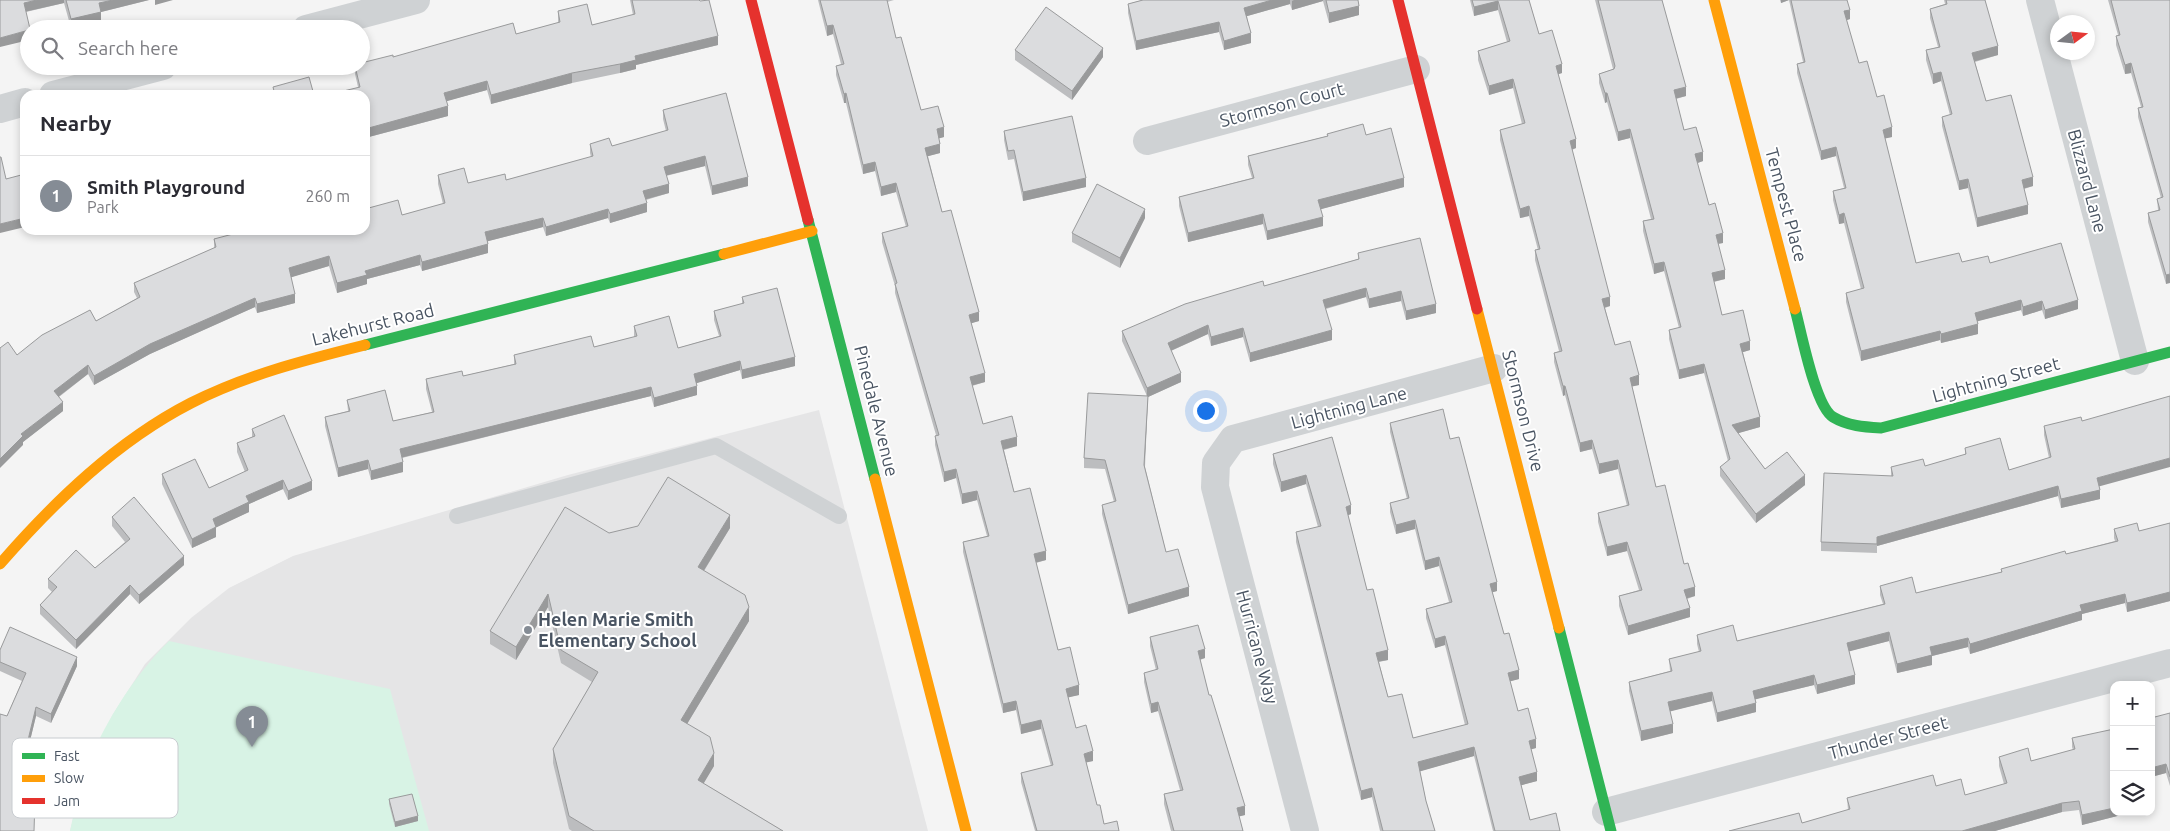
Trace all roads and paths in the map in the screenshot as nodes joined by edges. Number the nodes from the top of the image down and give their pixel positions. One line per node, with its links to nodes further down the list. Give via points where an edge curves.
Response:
1 (416, 0): 6 (street)
2 (751, 0): 13 (street, Pinedale Avenue)
3 (1398, 0): 7 (street, Stormson Drive)
4 (1714, 0): 17 (street, Tempest Place, via 1817,393)
5 (2040, 0): 15 (street, Blizzard Lane)
6 (340, 20)
7 (1416, 69): 12 (street, Stormson Court); 16 (street, Stormson Drive)
8 (129, 75): 9 (street)
9 (72, 90)
10 (20, 103): 11 (street)
11 (0, 109)
12 (1147, 140)
13 (812, 231): 21 (street, Lakehurst Road, via 280,368 220,391 166,417 88,474 24,534); 24 (street, Pinedale Avenue)
14 (2170, 352): 15 (street, Lightning Street)
15 (2135, 361): 17 (street, Lightning Street, via 1881,428 1854,426)
16 (1494, 368): 18 (street, Lightning Lane, via 1233,439); 23 (street, Stormson Drive)
17 (1831, 416)
18 (1216, 463): 25 (street, Hurricane Way, via 1215,487)
19 (457, 516): 20 (lane, via 716,446)
20 (839, 516)
21 (0, 564)
22 (2170, 663): 23 (street, Thunder Street)
23 (1609, 822)
24 (966, 831)
25 (1305, 831)

